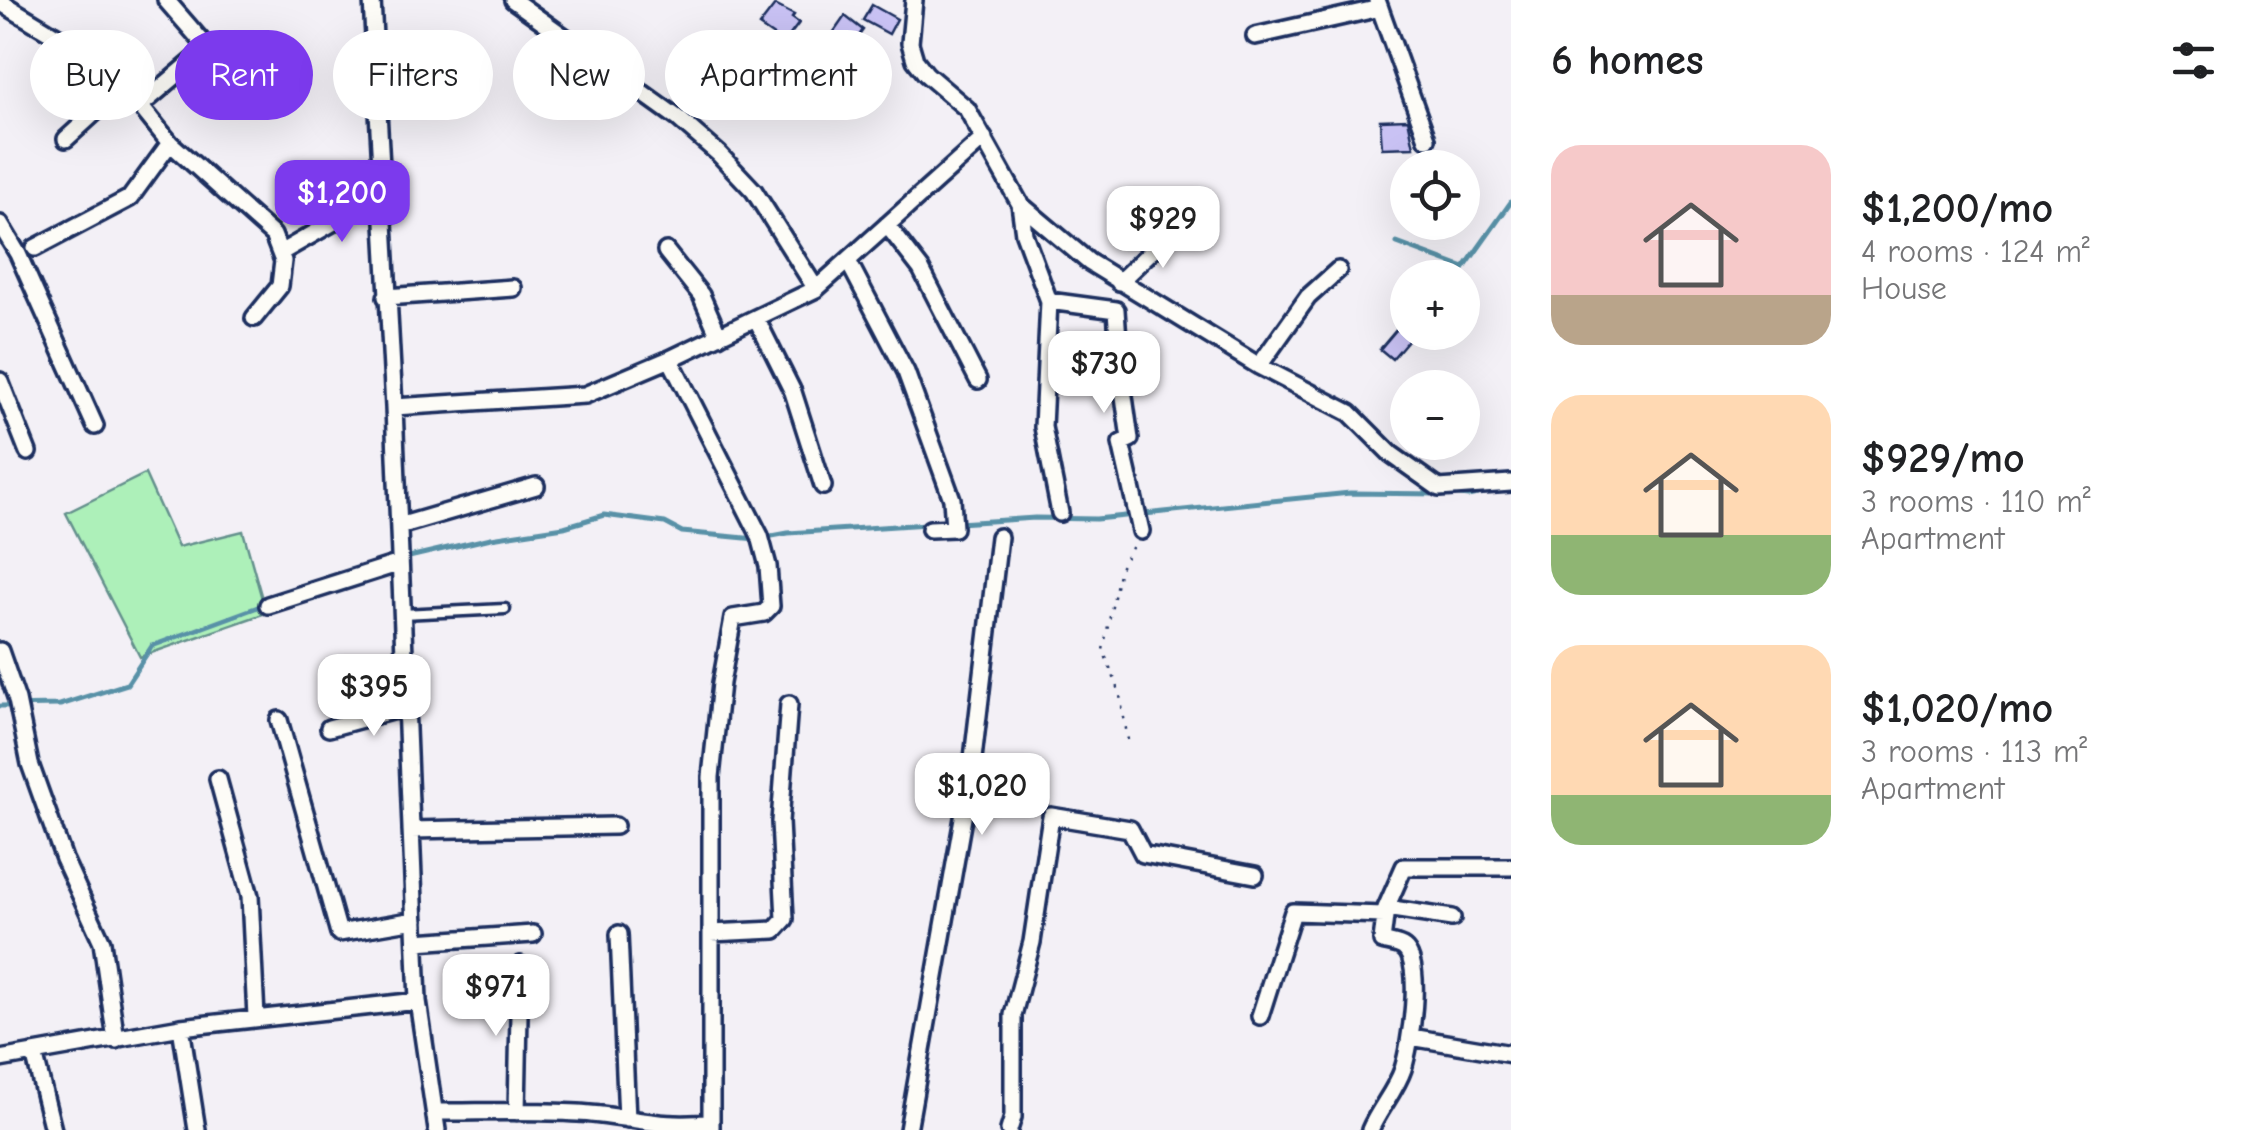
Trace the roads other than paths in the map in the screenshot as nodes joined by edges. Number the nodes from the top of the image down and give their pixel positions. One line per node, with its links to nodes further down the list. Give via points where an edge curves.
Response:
1 (166, 0): 9 (street, via 206,50)
2 (372, 0): 16 (street)
3 (513, 0): 28 (street, via 719,154 754,191)
4 (914, 0): 12 (street, via 915,60 967,109)
5 (0, 2): 7 (street)
6 (1378, 4): 8 (street); 14 (street)
7 (46, 30)
8 (1255, 36)
9 (155, 93)
10 (87, 120): 13 (street)
11 (151, 120): 15 (street)
12 (984, 138): 17 (street); 19 (street)
13 (66, 139)
14 (1427, 139)
15 (170, 144): 21 (street, via 130,198); 23 (street, via 273,235)
16 (380, 195): 23 (street); 29 (street)
17 (1020, 204): 26 (street); 30 (street)
18 (0, 224): 39 (street)
19 (887, 225): 24 (street); 36 (street, via 921,269)
20 (1176, 228): 26 (street)
21 (34, 248)
22 (666, 250): 33 (street, via 701,295)
23 (280, 253): 31 (street, via 280,286)
24 (848, 261): 28 (street); 47 (street, via 906,372 952,499 954,524)
25 (1338, 270): 35 (street, via 1308,298)
26 (1120, 282): 35 (street)
27 (513, 288): 29 (street)
28 (816, 289): 32 (street)
29 (386, 297): 38 (street)
30 (1048, 300): 44 (street, via 1042,427); 45 (street, via 1116,310 1130,440 1121,443)
31 (254, 318)
32 (756, 318): 33 (street); 43 (street, via 793,392)
33 (719, 336): 34 (street)
34 (670, 359): 38 (street, via 585,394); 66 (street, via 760,539 771,606 733,618 721,683 710,778)
35 (1259, 366): 41 (street, via 1350,414 1439,488)
36 (978, 380)
37 (0, 382): 40 (street)
38 (394, 407): 46 (street)
39 (95, 426)
40 (28, 452)
41 (1511, 483)
42 (536, 486): 46 (street)
43 (823, 486)
44 (1060, 513)
45 (1140, 521)
46 (399, 526): 49 (street)
47 (930, 530)
48 (999, 537): 87 (street, via 972,766)
49 (400, 563): 50 (street); 52 (street)
50 (268, 605)
51 (505, 610): 52 (lane)
52 (402, 614): 55 (street)
53 (0, 651): 76 (street, via 30,764 102,942)
54 (789, 704): 66 (street, via 780,822 785,919 775,930)
55 (406, 707): 57 (street); 60 (street)
56 (280, 720): 65 (street, via 340,933)
57 (330, 728)
58 (218, 780): 73 (street, via 250,896)
59 (615, 826): 60 (street)
60 (411, 830): 65 (street)
61 (1511, 867): 63 (street, via 1404,867)
62 (1255, 875): 88 (street, via 1143,854 1130,829 1051,816 1013,1015)
63 (1385, 911): 64 (street); 72 (street, via 1293,912); 75 (street, via 1382,941 1404,947 1414,972)
64 (1452, 918)
65 (415, 920): 69 (street)
66 (711, 933): 83 (street)
67 (533, 934): 69 (street)
68 (619, 934): 82 (street)
69 (416, 942): 71 (street)
70 (520, 965): 81 (street)
71 (418, 1001): 73 (street); 80 (street)
72 (1260, 1016)
73 (256, 1018): 74 (street)
74 (181, 1028): 76 (street); 85 (street)
75 (1410, 1037): 78 (street); 89 (street, via 1402,1072)
76 (116, 1040): 77 (street)
77 (34, 1053): 79 (street); 84 (street)
78 (1511, 1054)
79 (0, 1058)
80 (436, 1112): 81 (street); 86 (street)
81 (517, 1112): 82 (street)
82 (627, 1119): 83 (street, via 664,1128)
83 (711, 1126)
84 (54, 1130)
85 (196, 1130)
86 (436, 1130)
87 (908, 1130)
88 (1009, 1130)
89 (1370, 1130)

